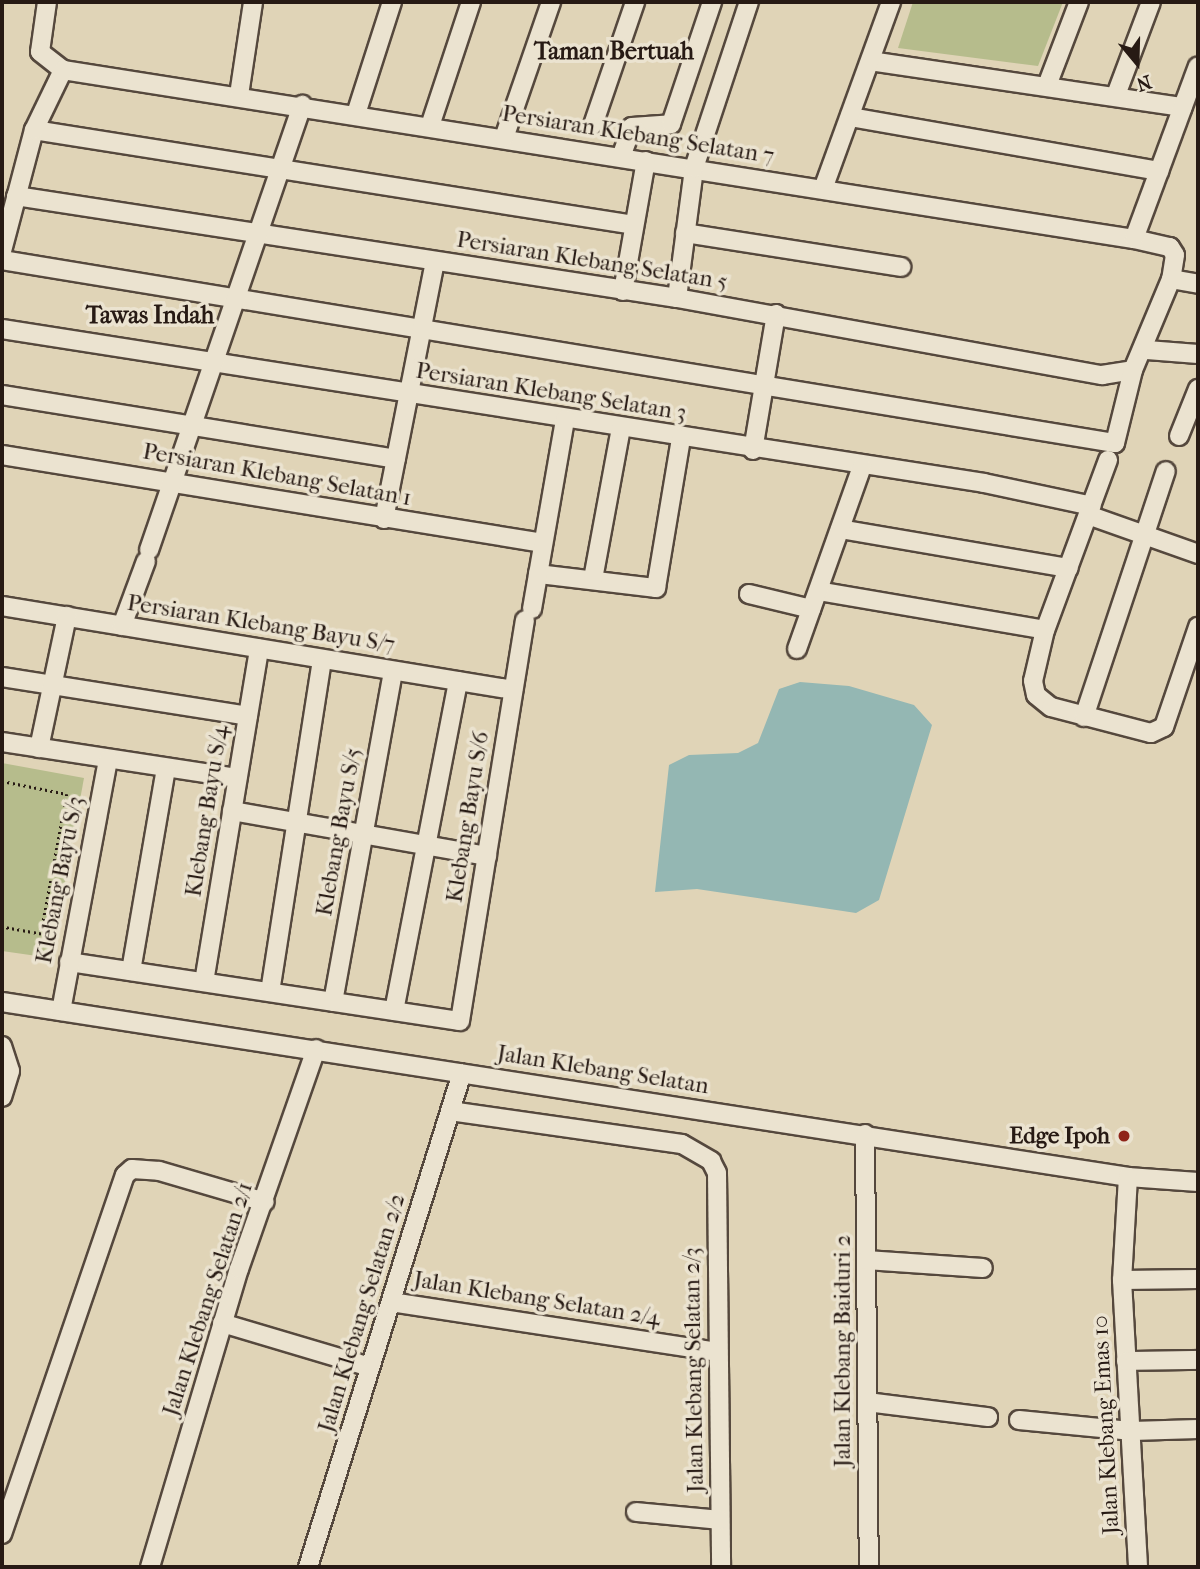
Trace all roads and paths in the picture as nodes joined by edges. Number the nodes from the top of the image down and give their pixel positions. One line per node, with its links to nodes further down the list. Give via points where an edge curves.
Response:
1 (47, 2): 14 (street, via 40,52)
2 (253, 2): 16 (street)
3 (392, 2): 20 (street)
4 (471, 2): 23 (street)
5 (551, 2): 25 (street)
6 (635, 2): 22 (street)
7 (712, 2): 26 (street, via 671,124 632,127)
8 (749, 2): 28 (street)
9 (891, 2): 12 (street)
10 (1079, 2): 15 (street)
11 (1151, 2): 17 (street)
12 (870, 61): 15 (street); 21 (street)
13 (1198, 66): 19 (street)
14 (63, 69): 16 (street, Persiaran Klebang Selatan 7); 24 (street)
15 (1048, 83): 17 (street)
16 (239, 95): 18 (street, Persiaran Klebang Selatan 7)
17 (1116, 95): 19 (street)
18 (302, 105): 20 (street, Persiaran Klebang Selatan 7); 29 (street)
19 (1183, 107): 30 (street)
20 (356, 114): 23 (street, Persiaran Klebang Selatan 7)
21 (850, 117): 30 (street); 31 (street)
22 (593, 125)
23 (430, 126): 25 (street, Persiaran Klebang Selatan 7)
24 (34, 130): 29 (street); 32 (street)
25 (504, 138): 26 (street, Persiaran Klebang Selatan 7)
26 (621, 157): 27 (street, Persiaran Klebang Selatan 7)
27 (646, 161): 28 (street, Persiaran Klebang Selatan 7); 33 (street)
28 (694, 168): 31 (street, Persiaran Klebang Selatan 7); 35 (street)
29 (279, 169): 33 (street); 34 (street)
30 (1159, 171): 36 (street)
31 (823, 189): 36 (street, Persiaran Klebang Selatan 7)
32 (16, 196): 34 (street, Persiaran Klebang Selatan 5); 37 (street)
33 (634, 225): 43 (street)
34 (257, 233): 39 (street, Persiaran Klebang Selatan 5); 44 (street)
35 (685, 233): 40 (street); 45 (street)
36 (1134, 239): 41 (street, Persiaran Klebang Selatan 7, via 1170,247 1175,255)
37 (2, 251)
38 (2, 260): 44 (street)
39 (435, 262): 43 (street, Persiaran Klebang Selatan 5); 47 (street)
40 (901, 267)
41 (1171, 279): 42 (street); 49 (street)
42 (1198, 284)
43 (623, 291): 45 (street, Persiaran Klebang Selatan 5)
44 (235, 296): 47 (street); 51 (street)
45 (677, 298): 46 (street, Persiaran Klebang Selatan 5)
46 (776, 314): 52 (street, Persiaran Klebang Selatan 5, via 1102,375); 53 (street)
47 (420, 328): 53 (street); 55 (street)
48 (2, 329): 51 (street, Persiaran Klebang Selatan 3)
49 (1147, 350): 50 (street); 52 (street)
50 (1198, 354)
51 (214, 359): 55 (street, Persiaran Klebang Selatan 3); 58 (street)
52 (1133, 370): 63 (street)
53 (766, 384): 62 (street); 63 (street)
54 (1198, 389): 60 (street)
55 (407, 393): 57 (street, Persiaran Klebang Selatan 3); 65 (street)
56 (2, 395): 58 (street)
57 (565, 419): 59 (street, Persiaran Klebang Selatan 3); 73 (street, Klebang Bayu S/6)
58 (191, 425): 65 (street); 68 (street)
59 (621, 428): 61 (street, Persiaran Klebang Selatan 3); 77 (street)
60 (1179, 436)
61 (681, 439): 62 (street, Persiaran Klebang Selatan 3); 77 (street, via 656,588)
62 (753, 450): 66 (street, Persiaran Klebang Selatan 3)
63 (1111, 451): 69 (street)
64 (2, 455): 68 (street, Persiaran Klebang Selatan 1)
65 (396, 459): 70 (street)
66 (862, 466): 69 (street, Persiaran Klebang Selatan 3); 71 (street)
67 (1166, 471): 72 (street)
68 (172, 481): 70 (street, Persiaran Klebang Selatan 1); 83 (street)
69 (1090, 511): 72 (street, Persiaran Klebang Selatan 3); 75 (street)
70 (384, 519): 73 (street, Persiaran Klebang Selatan 1)
71 (840, 528): 75 (street); 78 (street)
72 (1143, 535): 74 (street, Persiaran Klebang Selatan 3); 95 (street)
73 (543, 543): 76 (street, Klebang Bayu S/6)
74 (1198, 554)
75 (1069, 568): 85 (street)
76 (538, 574): 77 (street); 93 (street, Klebang Bayu S/6)
77 (593, 579)
78 (818, 591): 81 (street); 85 (street)
79 (749, 594): 81 (street)
80 (2, 606): 82 (street, Persiaran Klebang Bayu S/7)
81 (811, 608): 87 (street)
82 (66, 617): 83 (street, Persiaran Klebang Bayu S/7); 92 (street)
83 (122, 626): 86 (street, Persiaran Klebang Bayu S/7)
84 (1198, 626): 95 (street, via 1164,727 1151,733)
85 (1045, 630): 95 (street, via 1032,681 1036,695 1051,707)
86 (259, 648): 88 (street, Persiaran Klebang Bayu S/7); 94 (street, Klebang Bayu S/4)
87 (797, 649)
88 (322, 659): 89 (street, Persiaran Klebang Bayu S/7); 103 (street)
89 (393, 671): 91 (street, Persiaran Klebang Bayu S/7); 104 (street, Klebang Bayu S/5)
90 (2, 677): 92 (street)
91 (458, 681): 93 (street, Persiaran Klebang Bayu S/7); 105 (street)
92 (53, 685): 94 (street); 97 (street)
93 (513, 690): 106 (street, Klebang Bayu S/6)
94 (248, 716): 100 (street, Klebang Bayu S/4)
95 (1084, 717)
96 (2, 742): 97 (street)
97 (39, 748): 98 (street)
98 (108, 758): 99 (street); 108 (street, Klebang Bayu S/3)
99 (166, 769): 100 (street); 109 (street)
100 (237, 778): 102 (street, Klebang Bayu S/4)
101 (2, 781): 107 (path, via 67,794 41,934)
102 (232, 811): 103 (street); 110 (street, Klebang Bayu S/4)
103 (297, 822): 104 (street); 111 (street)
104 (363, 834): 105 (street); 113 (street, Klebang Bayu S/5)
105 (429, 846): 106 (street); 115 (street)
106 (487, 856): 115 (street, Klebang Bayu S/6, via 460,1021)
107 (2, 926)
108 (69, 962): 109 (street); 114 (street, Klebang Bayu S/3)
109 (131, 971): 110 (street)
110 (204, 982): 111 (street)
111 (270, 992): 113 (street)
112 (2, 1002): 114 (street, Jalan Klebang Selatan)
113 (333, 1002): 115 (street)
114 (61, 1011): 117 (street, Jalan Klebang Selatan)
115 (394, 1011)
116 (2, 1046): 119 (street, via 10,1071)
117 (316, 1048): 118 (street, Jalan Klebang Selatan); 124 (street, Jalan Klebang Selatan 2/1)
118 (462, 1073): 120 (street, Jalan Klebang Selatan 2/2); 121 (street, Jalan Klebang Selatan)
119 (2, 1097)
120 (450, 1111): 129 (street, Jalan Klebang Selatan 2/2); 131 (street, Jalan Klebang Selatan 2/3, via 682,1144 703,1152 717,1173)
121 (865, 1134): 122 (street, Jalan Klebang Selatan); 125 (street, Jalan Klebang Baiduri 2)
122 (1128, 1177): 123 (street, Jalan Klebang Selatan); 128 (street, Jalan Klebang Emas 10)
123 (1198, 1182)
124 (265, 1202): 130 (street, Jalan Klebang Selatan 2/1); 142 (street, via 159,1171 132,1169 125,1175)
125 (866, 1260): 126 (street); 135 (street, Jalan Klebang Baiduri 2)
126 (983, 1268)
127 (1198, 1279): 128 (street)
128 (1122, 1280): 133 (street, Jalan Klebang Emas 10)
129 (391, 1302): 131 (street, Jalan Klebang Selatan 2/4); 134 (street, Jalan Klebang Selatan 2/2)
130 (222, 1323): 134 (street); 143 (street, Jalan Klebang Selatan 2/1)
131 (717, 1352): 141 (street, Jalan Klebang Selatan 2/3)
132 (1198, 1360): 133 (street)
133 (1126, 1361): 139 (street, Jalan Klebang Emas 10)
134 (370, 1367): 144 (street, Jalan Klebang Selatan 2/2)
135 (867, 1402): 136 (street); 146 (street, Jalan Klebang Baiduri 2)
136 (988, 1417)
137 (1019, 1420): 139 (street)
138 (1198, 1429): 139 (street)
139 (1132, 1432): 147 (street, Jalan Klebang Emas 10)
140 (636, 1512): 141 (street)
141 (720, 1520): 145 (street, Jalan Klebang Selatan 2/3)
142 (2, 1534)
143 (150, 1567)
144 (308, 1567)
145 (721, 1567)
146 (869, 1567)
147 (1138, 1567)

